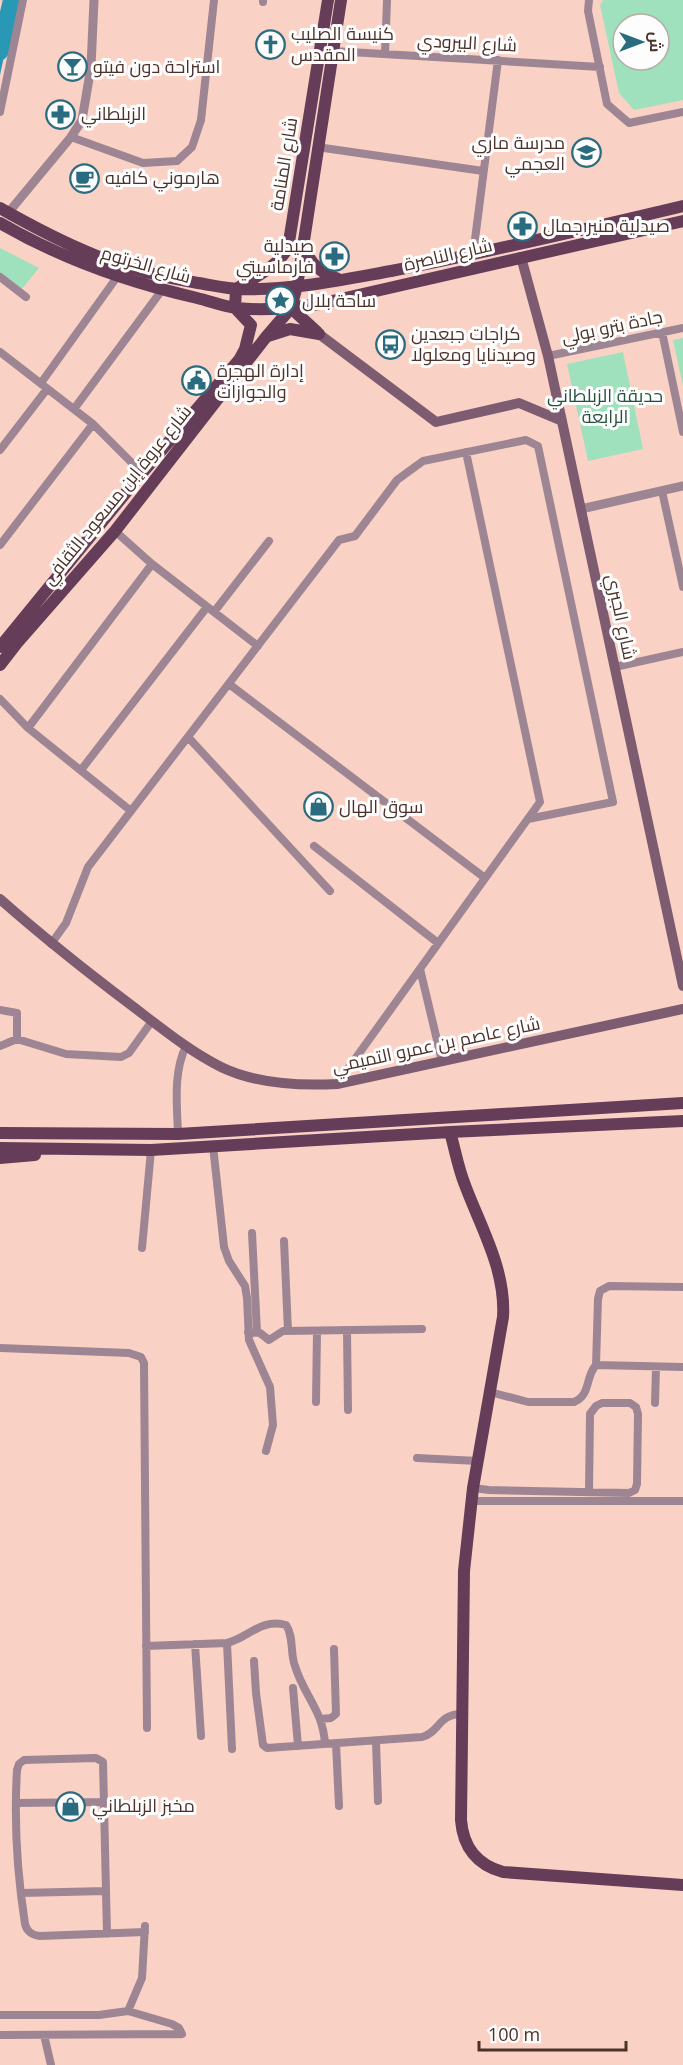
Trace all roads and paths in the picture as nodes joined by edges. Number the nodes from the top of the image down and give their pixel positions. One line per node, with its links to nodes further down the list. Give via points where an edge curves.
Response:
1 (23, 0): 12 (street)
2 (94, 0): 14 (street, via 91,67 82,120)
3 (214, 0): 14 (street, via 201,120 192,147 177,161 143,163)
4 (328, 0): 21 (main road, شارع المنامة)
5 (340, 0): 8 (main road, شارع المنامة)
6 (387, 0): 9 (street)
7 (589, 0): 11 (street)
8 (333, 51): 9 (street, شارع البيرودي); 15 (main road, شارع المنامة)
9 (385, 54): 10 (street, شارع البيرودي)
10 (498, 60): 11 (street, شارع البيرودي); 16 (street)
11 (600, 67): 13 (street, via 607,104 629,123)
12 (0, 112)
13 (683, 112)
14 (71, 137): 18 (street)
15 (317, 147): 16 (street); 22 (main road, شارع المنامة)
16 (483, 171): 23 (street)
17 (683, 206): 23 (main road, شارع الناصرة)
18 (4, 210): 29 (main road, شارع الناصرة, via 52,237 122,266 166,278)
19 (683, 221): 24 (main road, شارع الناصرة)
20 (0, 223): 26 (main road, شارع الخرتوم, via 62,255)
21 (288, 248): 22 (main road, via 291,260); 29 (main road, via 272,267)
22 (303, 249): 27 (main road, via 315,266); 28 (main road, شارع المنامة)
23 (473, 255): 27 (main road, شارع الناصرة)
24 (521, 257): 33 (main road, شارع الناصرة); 39 (main road, شارع الجبري)
25 (0, 277): 31 (street)
26 (117, 277): 30 (main road, شارع الخرتوم); 40 (street)
27 (339, 280): 28 (main road, شارع الناصرة)
28 (297, 286): 29 (main road, شارع الناصرة); 33 (main road, شارع عروة إبن مسعود الثقافي)
29 (236, 289): 32 (main road)
30 (162, 290): 32 (main road, شارع الخرتوم); 41 (street)
31 (26, 297)
32 (235, 308): 33 (main road, شارع الخرتوم); 47 (main road, شارع عروة إبن مسعود الثقافي, via 251,326 239,360)
33 (291, 308): 36 (main road); 37 (main road, شارع عروة إبن مسعود الثقافي)
34 (683, 327): 35 (street, جادة بترو بولي)
35 (662, 332): 39 (street, جادة بترو بولي); 44 (street)
36 (319, 334): 37 (main road, via 290,329); 42 (main road, via 436,422 519,403)
37 (266, 337): 51 (main road, شارع عروة إبن مسعود الثقافي)
38 (0, 352): 40 (street)
39 (548, 356): 42 (main road, شارع الجبري)
40 (44, 386): 41 (street); 45 (street)
41 (74, 409): 43 (street)
42 (562, 421): 50 (main road, شارع الجبري)
43 (93, 424): 47 (street); 53 (street)
44 (683, 432)
45 (0, 450)
46 (466, 452): 58 (street, via 423,461 398,480 355,536 339,540); 69 (street, via 540,802); 69 (street, via 526,440 538,446 613,802)
47 (142, 473): 57 (main road, شارع عروة إبن مسعود الثقافي)
48 (683, 486): 49 (street)
49 (662, 491): 50 (street); 55 (street)
50 (581, 510): 62 (main road, شارع الجبري)
51 (114, 531): 54 (street); 61 (main road, شارع عروة إبن مسعود الثقافي)
52 (269, 541): 56 (street)
53 (0, 545)
54 (152, 564): 56 (street); 65 (street)
55 (683, 587)
56 (210, 610): 58 (street); 67 (street)
57 (4, 632): 59 (main road, شارع عروة إبن مسعود الثقافي)
58 (258, 646): 63 (street)
59 (0, 647)
60 (683, 652): 62 (street)
61 (0, 665)
62 (615, 667): 77 (main road, شارع الجبري)
63 (229, 684): 66 (street); 71 (street)
64 (0, 699): 65 (street)
65 (28, 728): 67 (street)
66 (188, 737): 68 (street); 72 (street)
67 (81, 770): 68 (street)
68 (131, 811): 75 (street, via 88,867 66,923)
69 (528, 819): 71 (street)
70 (314, 846): 74 (street)
71 (485, 878): 74 (street)
72 (330, 891)
73 (0, 899): 75 (main road, شارع عاصم بن عمرو التميمي)
74 (438, 943): 76 (street)
75 (51, 944): 80 (main road, شارع عاصم بن عمرو التميمي)
76 (420, 969): 84 (street); 85 (street)
77 (683, 986)
78 (683, 1009): 84 (main road, شارع عاصم بن عمرو التميمي)
79 (0, 1010): 81 (street, via 16,1013)
80 (152, 1022): 81 (street, via 129,1053 121,1057 66,1054); 83 (main road, شارع عاصم بن عمرو التميمي)
81 (17, 1039): 82 (street)
82 (0, 1046)
83 (186, 1046): 85 (main road, شارع عاصم بن عمرو التميمي, via 223,1068 263,1080); 92 (street, via 177,1081)
84 (442, 1061): 85 (main road, شارع عاصم بن عمرو التميمي)
85 (338, 1084)
86 (683, 1103): 92 (main road)
87 (683, 1121): 90 (main road)
88 (0, 1125): 89 (main road)
89 (59, 1132): 91 (main road); 92 (main road)
90 (450, 1132): 93 (main road); 111 (main road, via 504,1299)
91 (0, 1133)
92 (178, 1134)
93 (213, 1146): 96 (main road); 106 (street, via 224,1247 247,1292)
94 (0, 1148): 95 (main road)
95 (90, 1148): 96 (main road); 97 (main road)
96 (151, 1150): 100 (street)
97 (0, 1158)
98 (252, 1233): 106 (street)
99 (284, 1241): 104 (street)
100 (142, 1248)
101 (683, 1287): 108 (street, via 609,1286 600,1291)
102 (422, 1329): 103 (street)
103 (347, 1330): 105 (street); 114 (street)
104 (288, 1331): 105 (street); 106 (street, via 270,1340)
105 (317, 1331): 112 (street)
106 (253, 1332): 115 (street, via 251,1346 272,1397 273,1425)
107 (0, 1348): 124 (street, via 129,1353 141,1357 144,1363)
108 (596, 1365): 109 (street); 111 (street, via 586,1393 574,1402 528,1402)
109 (656, 1366): 110 (street); 113 (street)
110 (683, 1367)
111 (490, 1392): 117 (main road)
112 (316, 1402)
113 (655, 1404)
114 (348, 1410)
115 (266, 1451)
116 (417, 1458): 117 (street)
117 (478, 1461): 118 (main road)
118 (473, 1488): 119 (street); 120 (main road)
119 (589, 1491): 119 (street, via 635,1490 638,1414 630,1403 602,1402 590,1414)
120 (471, 1501): 121 (street); 128 (main road, via 463,1603)
121 (683, 1502)
122 (227, 1642): 123 (street); 129 (street, via 261,1626 286,1625 296,1670); 136 (street)
123 (195, 1644): 124 (street); 131 (street)
124 (146, 1646): 130 (street)
125 (334, 1649): 129 (street, via 336,1714)
126 (254, 1661): 135 (street, via 263,1745)
127 (293, 1688): 135 (street)
128 (462, 1714): 132 (street, via 443,1719 427,1736); 141 (main road, via 462,1831 470,1850 484,1864 503,1872)
129 (321, 1719): 134 (street)
130 (147, 1728)
131 (201, 1736)
132 (376, 1741): 133 (street); 137 (street)
133 (336, 1743): 134 (street); 140 (street)
134 (325, 1744): 135 (street)
135 (298, 1746)
136 (232, 1749)
137 (378, 1801)
138 (104, 1802): 139 (street); 139 (street, via 104,1764 96,1758 24,1760 17,1770); 142 (street)
139 (16, 1803): 143 (street)
140 (339, 1806)
141 (683, 1885)
142 (106, 1891): 143 (street); 144 (street)
143 (21, 1893): 144 (street, via 26,1927 33,1935)
144 (107, 1934): 145 (street, via 145,1929 142,1978)
145 (129, 2011): 146 (street, via 99,2015); 148 (street, via 172,2024 182,2034)
146 (0, 2015)
147 (0, 2035): 148 (street)
148 (44, 2035): 149 (street)
149 (51, 2065)

